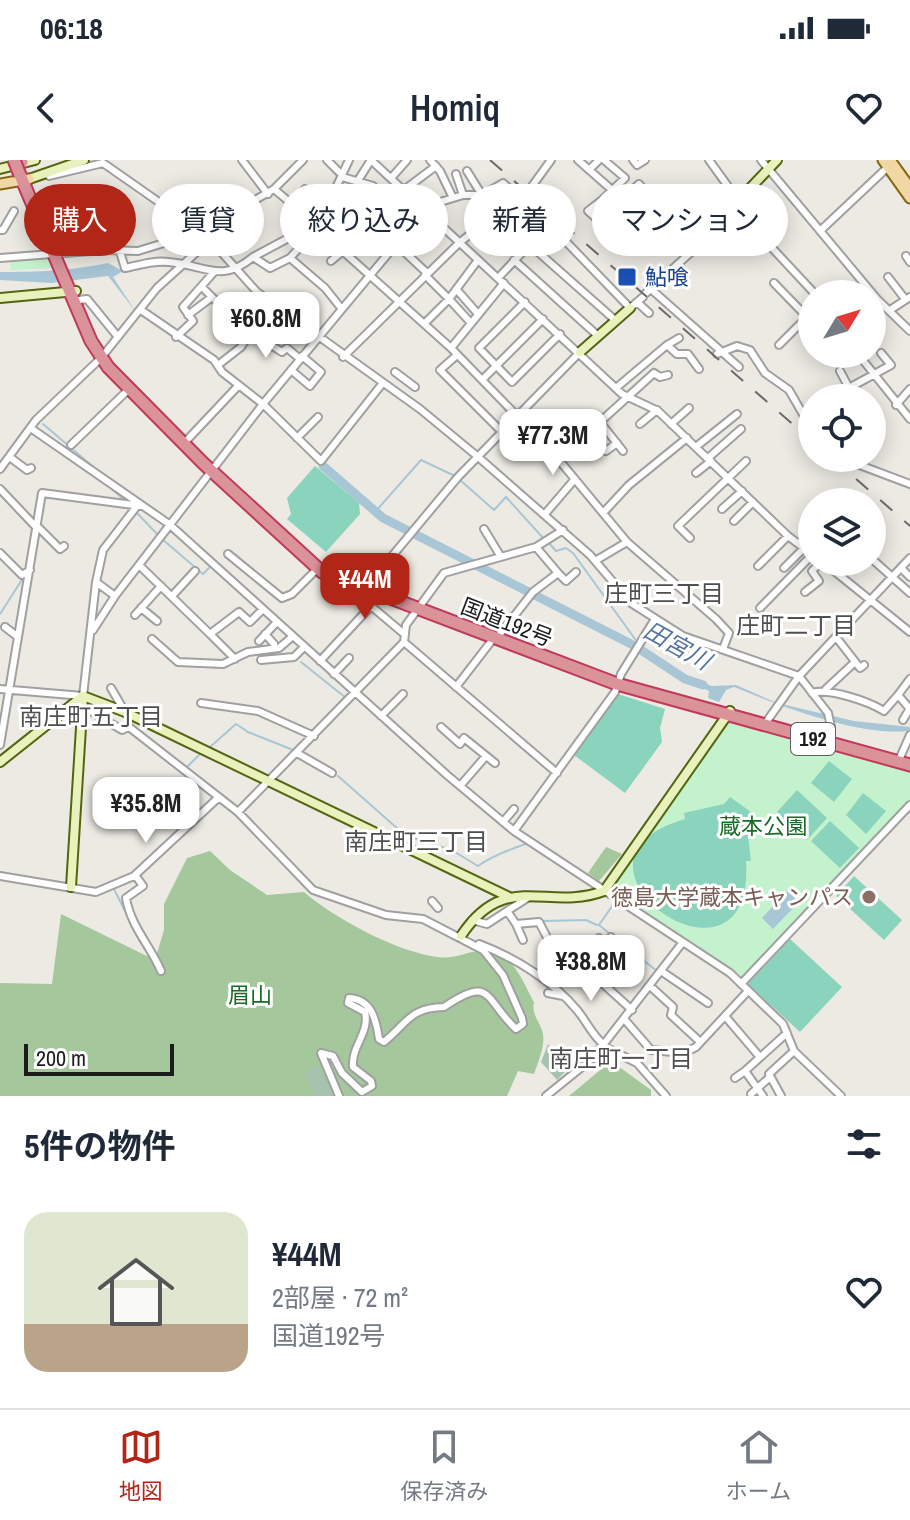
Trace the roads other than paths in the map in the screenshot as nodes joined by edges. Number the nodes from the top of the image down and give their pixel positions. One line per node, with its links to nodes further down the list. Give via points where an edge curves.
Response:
1 (14, 160): 27 (highway, 国道192号 / 192, bridge)
2 (21, 160): 27 (highway, 国道192号 / 192)
3 (35, 160): 21 (street)
4 (84, 160): 27 (street)
5 (242, 160): 46 (street)
6 (303, 160): 45 (street)
7 (327, 160): 26 (street)
8 (349, 160): 26 (street)
9 (371, 160): 28 (street); 30 (street)
10 (407, 160): 28 (street)
11 (551, 160): 38 (street)
12 (578, 160): 23 (street)
13 (602, 160): 23 (street); 29 (street)
14 (633, 160): 15 (street, via 637,165)
15 (645, 160)
16 (709, 160): 42 (street)
17 (761, 160): 22 (street)
18 (777, 160): 22 (street)
19 (888, 162): 44 (main road); 52 (main road); 57 (street)
20 (438, 166): 36 (street); 51 (street)
21 (0, 169)
22 (768, 169): 43 (street); 57 (street)
23 (589, 170): 39 (street)
24 (467, 171): 37 (street)
25 (456, 174): 48 (street)
26 (342, 176): 30 (street); 33 (street)
27 (27, 177): 31 (main road); 32 (highway, 国道192号 / 192); 50 (street, via 103,163); 81 (highway, 国道192号 / 192)
28 (392, 177): 35 (street)
29 (625, 178): 40 (street); 41 (street, via 629,175)
30 (357, 182): 34 (street)
31 (0, 184)
32 (30, 184)
33 (338, 184)
34 (365, 184)
35 (398, 184)
36 (412, 184)
37 (475, 184)
38 (532, 184)
39 (605, 184)
40 (618, 184)
41 (641, 184)
42 (725, 184)
43 (754, 184)
44 (910, 188)
45 (274, 189): 46 (street); 47 (street)
46 (268, 194): 49 (street)
47 (280, 194)
48 (463, 195): 51 (street)
49 (264, 196)
50 (152, 198)
51 (453, 198): 53 (street)
52 (910, 198)
53 (448, 201)
54 (14, 211): 55 (street)
55 (2, 230): 56 (street)
56 (15, 230)
57 (820, 231): 106 (street)
58 (448, 234): 61 (street)
59 (464, 239): 61 (street)
60 (280, 243): 76 (street)
61 (459, 243): 79 (street); 87 (street)
62 (576, 245): 98 (street)
63 (59, 256): 81 (highway, 国道192号 / 192)
64 (80, 256): 81 (street)
65 (121, 256): 83 (street, via 125,268 158,261)
66 (192, 256): 83 (street)
67 (223, 256): 84 (street)
68 (335, 256): 82 (street)
69 (351, 256): 86 (street)
70 (385, 256): 86 (street)
71 (408, 256): 87 (street)
72 (518, 256): 80 (street)
73 (543, 256): 112 (street)
74 (685, 256): 98 (street)
75 (783, 256): 90 (street)
76 (253, 257): 78 (street, via 270,268); 84 (street)
77 (0, 258): 81 (street)
78 (290, 258): 105 (street)
79 (478, 260): 89 (street); 94 (street)
80 (514, 260): 89 (street); 119 (street)
81 (60, 261): 95 (highway, 国道192号 / 192)
82 (331, 261)
83 (183, 264): 85 (street); 107 (street)
84 (236, 271): 85 (street); 104 (street)
85 (214, 272): 93 (street)
86 (371, 273): 100 (street); 105 (street)
87 (426, 274): 100 (street); 101 (street)
88 (888, 277): 99 (street)
89 (498, 278): 91 (street)
90 (803, 280)
91 (504, 283): 102 (street); 109 (street)
92 (774, 283): 103 (street)
93 (202, 287): 96 (street); 110 (street, via 183,307)
94 (457, 290): 101 (street); 109 (street)
95 (73, 291): 97 (street); 121 (street, via 87,299); 129 (highway, 国道192号 / 192)
96 (212, 297): 110 (street); 117 (street)
97 (0, 298)
98 (642, 298): 108 (street); 112 (street); 128 (street)
99 (908, 298): 106 (street)
100 (400, 299): 114 (street); 132 (street, via 358,335)
101 (449, 299): 113 (street); 114 (street)
102 (525, 302): 111 (street); 135 (street, via 479,348)
103 (798, 304)
104 (279, 308): 117 (street); 120 (street)
105 (341, 308): 120 (street)
106 (888, 308): 116 (street)
107 (141, 310): 121 (street); 122 (street)
108 (649, 313)
109 (478, 314): 113 (street)
110 (188, 315): 122 (street, via 193,321)
111 (543, 319): 118 (street); 135 (street)
112 (615, 320): 119 (street)
113 (470, 322): 126 (street)
114 (425, 323): 126 (street)
115 (798, 325): 125 (street)
116 (910, 331)
117 (253, 334): 131 (street); 134 (street)
118 (560, 334): 127 (street); 135 (street, via 512,382)
119 (597, 335): 127 (street)
120 (316, 336): 131 (street); 132 (street)
121 (118, 337): 129 (street)
122 (176, 337): 134 (street)
123 (679, 338): 124 (street)
124 (667, 345): 133 (street); 139 (street, via 677,354 688,354)
125 (779, 345)
126 (451, 348): 130 (street)
127 (580, 352): 151 (street); 162 (street)
128 (719, 352): 136 (street); 158 (street, via 737,346 750,350)
129 (102, 355): 152 (highway, 国道192号 / 192); 170 (street); 175 (highway, 国道192号 / 192)
130 (457, 355): 147 (street); 172 (street, via 440,370)
131 (301, 357): 140 (street); 140 (street, via 321,372 310,386)
132 (343, 357): 148 (street)
133 (646, 363): 143 (street); 151 (street)
134 (218, 365): 149 (street)
135 (496, 366): 147 (street)
136 (739, 367)
137 (868, 368): 144 (street)
138 (885, 368): 144 (street)
139 (699, 369)
140 (291, 370): 156 (street)
141 (840, 371): 144 (street, via 849,388)
142 (395, 372): 146 (street)
143 (654, 373): 145 (street); 155 (street)
144 (872, 374): 157 (street)
145 (668, 375)
146 (403, 379): 150 (street); 154 (street)
147 (483, 379): 162 (street)
148 (382, 384): 154 (street); 173 (street, via 321,461)
149 (238, 386): 156 (street); 175 (street)
150 (415, 387)
151 (616, 388): 155 (street)
152 (129, 389): 177 (street); 185 (highway, 国道192号 / 192)
153 (910, 389): 157 (street)
154 (395, 393): 180 (street)
155 (625, 396): 160 (street); 167 (street)
156 (263, 404): 173 (street); 185 (street)
157 (896, 405): 166 (street)
158 (798, 406)
159 (689, 408): 169 (street)
160 (657, 410): 168 (street); 169 (street)
161 (724, 413): 165 (street)
162 (517, 414): 172 (street); 190 (street)
163 (737, 414): 165 (street)
164 (318, 417): 173 (street)
165 (730, 419): 178 (street)
166 (910, 419)
167 (600, 422): 176 (street); 176 (street, via 591,433 606,451)
168 (640, 424)
169 (671, 424): 174 (street)
170 (32, 429): 181 (street); 195 (street)
171 (741, 429): 182 (street)
172 (501, 431): 180 (street)
173 (297, 438)
174 (687, 438): 178 (street); 197 (street)
175 (188, 439): 185 (highway, 国道192号 / 192)
176 (617, 443): 179 (street)
177 (71, 445)
178 (697, 446): 182 (street)
179 (623, 451)
180 (477, 456): 198 (street); 233 (street)
181 (11, 458): 184 (street); 186 (street)
182 (709, 459): 188 (street); 189 (street)
183 (746, 461): 189 (street)
184 (31, 468)
185 (214, 468): 200 (street); 222 (highway, 国道192号 / 192); 233 (highway, 国道192号 / 192, via 324,566)
186 (0, 469)
187 (878, 472): 191 (street)
188 (696, 473)
189 (728, 478): 193 (street); 205 (street, via 678,526)
190 (574, 480): 197 (street); 198 (street)
191 (910, 484)
192 (0, 489): 201 (street)
193 (742, 491): 194 (street); 196 (street)
194 (753, 502): 199 (street); 204 (street)
195 (134, 507): 200 (street); 201 (street, via 42,493); 231 (street, via 103,550)
196 (722, 509)
197 (603, 513): 206 (street)
198 (545, 514): 203 (street)
199 (734, 521)
200 (169, 524): 216 (street); 243 (street)
201 (36, 526): 208 (street, via 60,549); 221 (street)
202 (484, 529): 212 (street)
203 (563, 530): 209 (street); 215 (street)
204 (788, 536): 207 (street); 218 (street)
205 (690, 538)
206 (627, 542): 215 (street); 263 (street, via 730,629)
207 (798, 543)
208 (64, 546)
209 (536, 547): 212 (street); 226 (street)
210 (0, 553): 221 (street, via 22,575)
211 (228, 554): 222 (street, via 282,598)
212 (501, 557): 241 (street, via 444,573)
213 (910, 558): 220 (street)
214 (798, 559): 219 (street)
215 (595, 561): 245 (street, via 631,603)
216 (139, 565): 232 (street); 236 (street)
217 (798, 565): 242 (street)
218 (758, 566)
219 (784, 568)
220 (901, 568): 229 (street); 230 (street)
221 (30, 569): 256 (street)
222 (317, 569): 233 (highway, 国道192号 / 192)
223 (886, 570): 229 (street)
224 (195, 571): 237 (street)
225 (576, 572): 226 (street, via 566,581)
226 (558, 573): 255 (street, via 531,593)
227 (816, 576): 234 (street, via 819,581)
228 (841, 576): 238 (street)
229 (893, 576): 235 (street); 238 (street)
230 (910, 577)
231 (96, 582): 236 (street); 249 (street)
232 (161, 586): 237 (street); 240 (street)
233 (363, 587): 239 (street); 241 (highway, 国道192号 / 192)
234 (805, 592)
235 (910, 593)
236 (115, 596): 249 (street)
237 (172, 596): 252 (street)
238 (871, 599): 250 (street); 257 (street)
239 (371, 606): 251 (street); 269 (street)
240 (141, 608): 244 (street); 246 (street)
241 (419, 608): 251 (street); 255 (highway, 国道192号 / 192)
242 (760, 608)
243 (263, 609): 247 (street); 252 (street, via 250,622 239,612)
244 (135, 615)
245 (655, 619): 263 (street, via 683,636); 275 (street)
246 (157, 621)
247 (277, 622): 253 (street); 254 (street)
248 (5, 627): 256 (street)
249 (93, 630): 285 (street)
250 (910, 632)
251 (403, 633): 260 (street)
252 (210, 634): 264 (street)
253 (265, 634): 259 (street); 261 (street)
254 (293, 636): 262 (street); 266 (street, via 279,648)
255 (496, 636): 275 (highway, 国道192号 / 192); 276 (street)
256 (18, 637): 279 (street)
257 (836, 637): 270 (street); 273 (street)
258 (152, 639): 266 (street, via 178,662 223,664)
259 (259, 641)
260 (404, 642): 276 (street); 281 (street)
261 (274, 644)
262 (304, 647): 268 (street, via 294,657); 269 (street)
263 (723, 649): 273 (street)
264 (227, 651): 266 (street); 267 (street)
265 (349, 658): 272 (street)
266 (235, 659)
267 (219, 660)
268 (261, 660)
269 (320, 661): 272 (street)
270 (855, 662): 271 (street, via 860,668); 280 (street)
271 (864, 665)
272 (334, 674): 281 (street)
273 (799, 676): 282 (street); 292 (street)
274 (910, 679): 284 (street)
275 (618, 681): 288 (highway, 国道192号 / 192); 305 (street)
276 (456, 687): 305 (street)
277 (111, 688): 289 (street)
278 (0, 689): 279 (street)
279 (9, 689): 285 (street); 293 (street)
280 (826, 689): 282 (street); 284 (street, via 884,711)
281 (355, 693): 290 (street); 295 (street)
282 (812, 693): 296 (street, via 829,717)
283 (403, 694): 290 (street)
284 (898, 695): 287 (street)
285 (82, 701): 289 (street); 302 (street); 308 (street, via 122,730 129,727); 316 (street)
286 (201, 703): 295 (street, via 258,711)
287 (910, 708): 291 (street)
288 (717, 710): 292 (highway, 国道192号 / 192); 296 (highway, 国道192号 / 192); 317 (street)
289 (125, 712): 306 (street)
290 (381, 716): 307 (street)
291 (903, 720)
292 (767, 721): 296 (highway, 国道192号 / 192)
293 (2, 723): 298 (street)
294 (441, 727): 300 (street)
295 (314, 736): 299 (street)
296 (829, 740): 301 (highway, 国道192号 / 192)
297 (908, 741): 301 (street)
298 (0, 745)
299 (297, 753): 304 (street); 306 (street)
300 (486, 756): 303 (street); 307 (street)
301 (905, 760)
302 (0, 762)
303 (495, 763)
304 (332, 773)
305 (557, 773): 313 (street)
306 (267, 780): 311 (street); 319 (street)
307 (460, 786): 312 (street)
308 (219, 797): 311 (street); 314 (street)
309 (910, 805): 335 (street)
310 (514, 809): 312 (street)
311 (238, 812): 326 (street, via 313,890 386,915 423,919)
312 (503, 822): 313 (street)
313 (514, 831): 317 (street)
314 (135, 875): 316 (street, via 96,892); 333 (street, via 143,886 126,898 127,907)
315 (0, 876): 316 (street)
316 (71, 887)
317 (604, 891): 318 (street); 329 (street)
318 (531, 896): 319 (street); 322 (street)
319 (509, 897): 323 (street)
320 (432, 901): 321 (street)
321 (438, 908)
322 (507, 911): 323 (street, via 487,924); 324 (street)
323 (472, 920): 326 (street)
324 (516, 924): 328 (street); 331 (street, via 539,922)
325 (611, 937): 332 (street)
326 (464, 938): 336 (street); 354 (street, via 497,964 523,1024 516,1029 491,997 473,991 444,1007 419,1010 384,1042 372,1010 349,998 348,1003 367,1018 353,1067 372,1086 362,1092 333,1056 321,1053)
327 (599, 938): 330 (street)
328 (523, 940)
329 (683, 942): 334 (street); 335 (street)
330 (580, 963): 331 (street); 332 (street)
331 (564, 970): 336 (street)
332 (587, 970): 342 (street)
333 (161, 971)
334 (661, 971): 337 (street); 341 (street)
335 (741, 984): 338 (street)
336 (553, 986): 340 (street)
337 (650, 986): 342 (street); 346 (street)
338 (748, 991): 343 (street); 345 (street)
339 (548, 993): 340 (street)
340 (563, 996): 347 (street)
341 (708, 1003)
342 (632, 1010): 344 (street)
343 (725, 1016): 344 (street, via 696,1047 667,1054 651,1050); 349 (street)
344 (625, 1020): 347 (street)
345 (787, 1033): 348 (street); 349 (street)
346 (697, 1039)
347 (603, 1046): 355 (street); 356 (street, via 637,1063)
348 (794, 1051): 351 (street); 359 (street)
349 (759, 1056): 350 (street)
350 (745, 1071): 352 (street); 353 (street)
351 (770, 1077): 353 (street); 358 (street)
352 (735, 1078)
353 (754, 1091): 357 (street)
354 (339, 1096)
355 (546, 1096)
356 (666, 1096)
357 (763, 1096)
358 (781, 1096)
359 (841, 1096)

